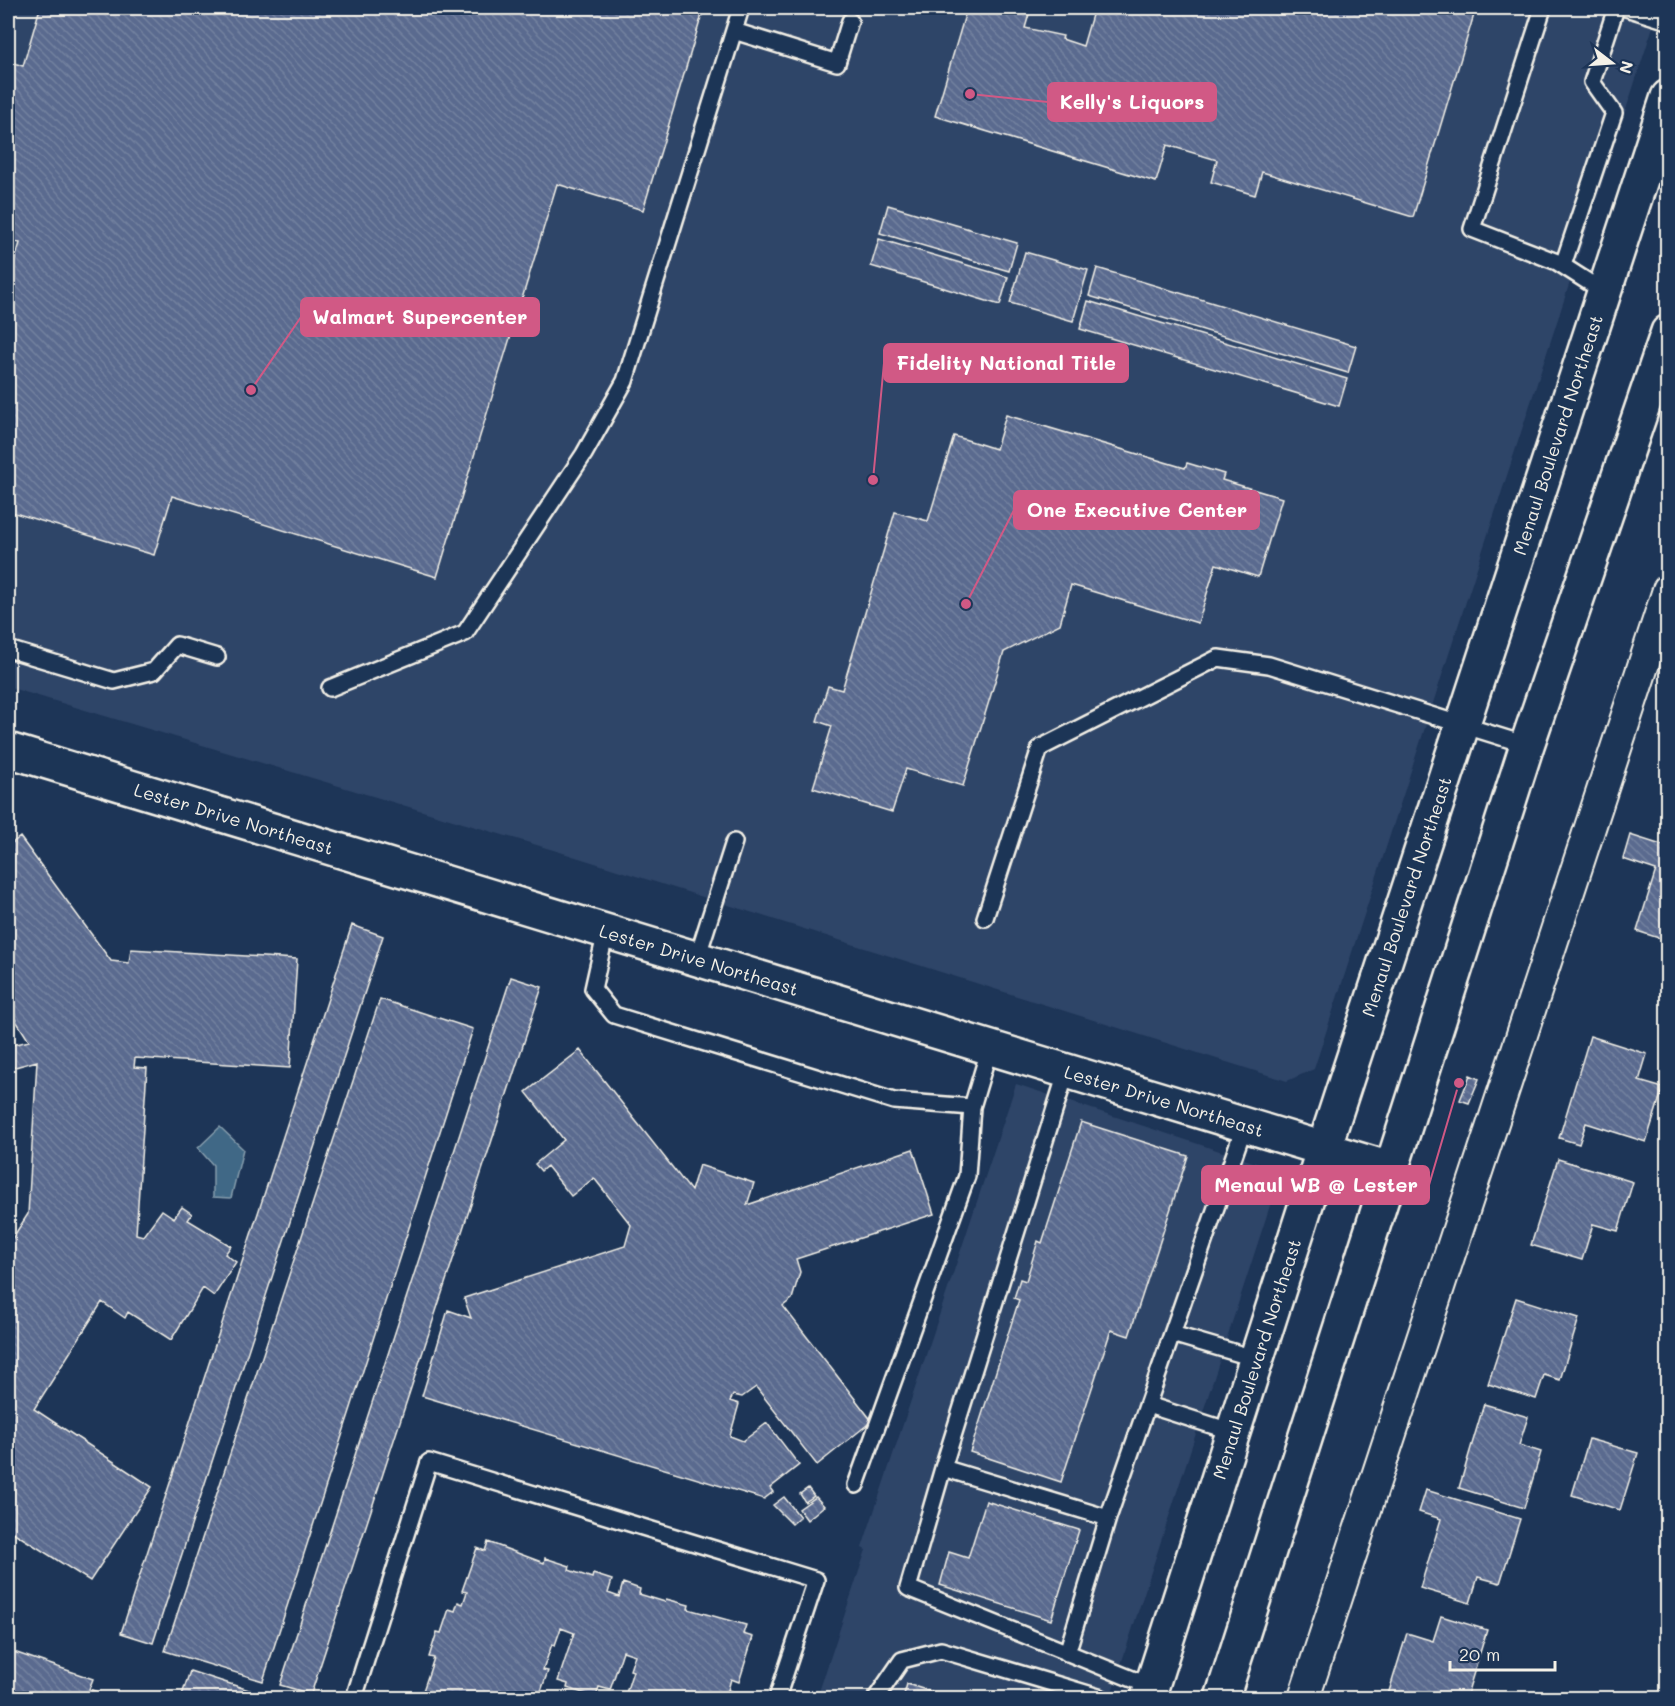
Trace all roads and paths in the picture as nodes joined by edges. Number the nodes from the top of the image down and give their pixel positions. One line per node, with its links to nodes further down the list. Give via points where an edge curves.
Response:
1 (741, 8): 7 (lane)
2 (1543, 8): 9 (lane, via 1472,229)
3 (1616, 8): 9 (lane, via 1592,82 1614,113)
4 (1635, 9): 6 (lane)
5 (850, 21): 7 (lane, via 837,63)
6 (1668, 21)
7 (734, 31): 16 (lane, via 625,381 584,454 465,633)
8 (1668, 97): 10 (main road, Menaul Boulevard Northeast)
9 (1563, 266): 10 (lane)
10 (1604, 292): 17 (main road, Menaul Boulevard Northeast)
11 (1668, 332): 18 (main road)
12 (1668, 590): 13 (street)
13 (1661, 637): 45 (street)
14 (8, 649): 15 (lane, via 114,681 154,672 177,645)
15 (217, 657)
16 (330, 688)
17 (1461, 726): 18 (lane); 21 (lane, via 1269,665 1218,658 1040,748); 28 (main road, Menaul Boulevard Northeast)
18 (1527, 746): 29 (main road)
19 (8, 750): 22 (main road, Lester Drive Northeast)
20 (734, 842): 23 (lane)
21 (985, 918)
22 (606, 931): 23 (main road, Lester Drive Northeast); 26 (lane, via 592,989 614,1015 894,1101)
23 (697, 958): 24 (main road, Lester Drive Northeast)
24 (990, 1047): 25 (main road, Lester Drive Northeast); 26 (lane)
25 (1067, 1070): 27 (main road, Lester Drive Northeast); 34 (lane)
26 (972, 1107): 35 (lane, via 967,1176)
27 (1245, 1124): 28 (main road, Lester Drive Northeast); 30 (lane)
28 (1324, 1148): 29 (main road, Lester Drive Northeast); 31 (main road, Menaul Boulevard Northeast)
29 (1390, 1169): 44 (main road)
30 (1172, 1334): 31 (lane); 32 (lane)
31 (1257, 1359): 33 (main road, Menaul Boulevard Northeast)
32 (1148, 1405): 33 (lane); 36 (lane)
33 (1233, 1432): 39 (main road, Menaul Boulevard Northeast)
34 (943, 1468): 36 (lane); 37 (lane, via 908,1588)
35 (856, 1485)
36 (1108, 1518): 37 (lane)
37 (1067, 1653): 39 (lane)
38 (1057, 1692): 42 (lane, via 941,1650 902,1660); 43 (lane)
39 (1150, 1693)
40 (354, 1698): 41 (lane, via 429,1462 816,1580)
41 (777, 1698)
42 (876, 1698)
43 (1102, 1698)
44 (1222, 1698)
45 (1304, 1698)

